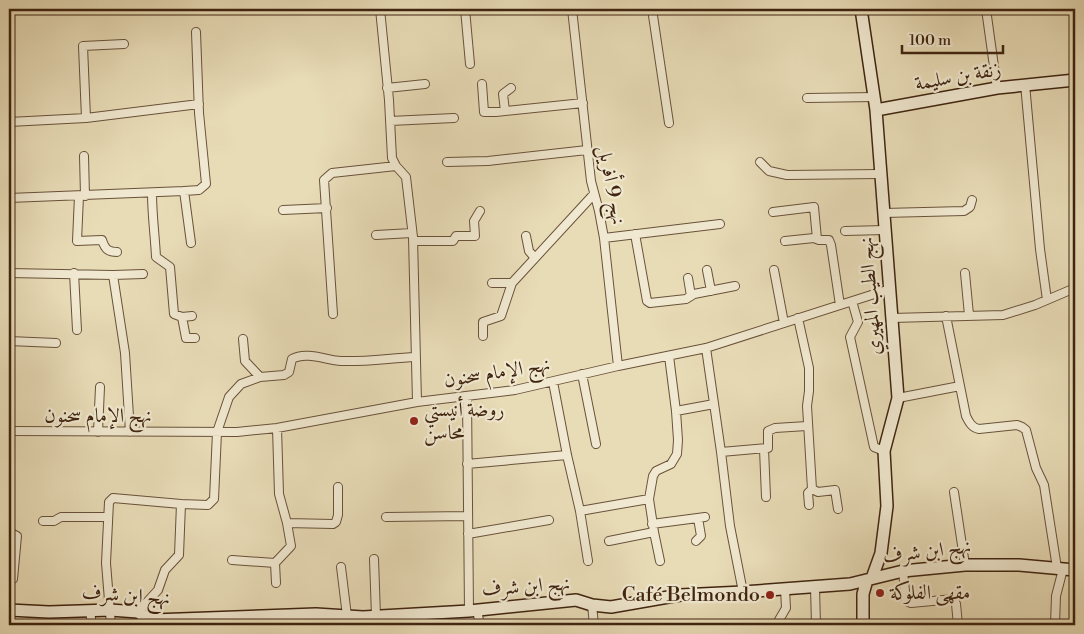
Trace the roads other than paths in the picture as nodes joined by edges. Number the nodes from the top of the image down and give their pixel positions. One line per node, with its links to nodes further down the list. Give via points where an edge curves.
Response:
1 (380, 9): 15 (street)
2 (465, 9): 9 (street)
3 (572, 9): 20 (street, نهج 9 أفريل)
4 (652, 9): 28 (street)
5 (861, 9): 18 (street, نهج الطيب المهيري)
6 (986, 9): 17 (street)
7 (196, 32): 21 (street)
8 (124, 44): 24 (street, via 83,46)
9 (470, 64)
10 (1075, 80): 13 (street, زنقة بن سليمة); 14 (street)
11 (425, 84): 15 (street)
12 (482, 84): 23 (street, via 484,112)
13 (1025, 84): 17 (street, زنقة بن سليمة); 74 (street)
14 (1075, 87)
15 (387, 88): 26 (street)
16 (511, 88): 23 (street, via 503,94)
17 (997, 88): 22 (street, زنقة بن سليمة)
18 (875, 97): 19 (street); 22 (street, نهج الطيب المهيري)
19 (806, 98)
20 (583, 103): 23 (street); 29 (street, نهج 9 أفريل)
21 (199, 104): 24 (street); 35 (street, via 206,184 199,190)
22 (876, 110): 34 (street, نهج الطيب المهيري)
23 (505, 111)
24 (86, 118): 27 (street)
25 (454, 118): 26 (street)
26 (390, 121): 33 (street, via 392,158)
27 (9, 122)
28 (669, 123)
29 (587, 150): 31 (street, via 488,161); 37 (street, نهج 9 أفريل)
30 (84, 156): 38 (street)
31 (447, 162)
32 (760, 162): 34 (street, via 769,171 787,175)
33 (396, 166): 41 (street, via 332,173 324,180); 52 (street, via 406,177)
34 (881, 174): 45 (street, نهج الطيب المهيري)
35 (184, 191): 36 (street); 56 (street)
36 (152, 193): 38 (street); 81 (street, via 156,257 170,267 174,314)
37 (594, 194): 53 (street, نهج 9 أفريل); 58 (street)
38 (82, 196): 39 (street); 57 (street, via 77,241 102,240 110,252)
39 (9, 198)
40 (972, 200): 45 (street, via 968,210)
41 (327, 208): 42 (street); 77 (street)
42 (283, 210)
43 (480, 210): 52 (street, via 474,221 475,236 456,236 452,241)
44 (773, 212): 54 (street, via 814,207)
45 (884, 213): 47 (street, نهج الطيب المهيري)
46 (720, 224): 49 (street)
47 (885, 230): 48 (street); 71 (street, نهج الطيب المهيري)
48 (845, 232)
49 (635, 234): 53 (street); 73 (street, via 647,301)
50 (376, 235): 52 (street)
51 (526, 236): 58 (street, via 529,251)
52 (413, 237): 93 (street)
53 (604, 238): 94 (street, نهج 9 أفريل)
54 (817, 239): 55 (street); 76 (street, via 829,240 831,245)
55 (785, 241)
56 (191, 243)
57 (118, 252)
58 (535, 258): 67 (street)
59 (708, 270): 72 (street)
60 (774, 270): 84 (street)
61 (9, 272): 62 (street)
62 (74, 273): 65 (street); 85 (street)
63 (966, 273): 78 (street)
64 (143, 274): 65 (street)
65 (114, 275): 109 (street, via 125,353)
66 (688, 278): 73 (street)
67 (512, 282): 68 (street); 86 (street, via 501,316 483,322)
68 (492, 283)
69 (735, 286): 72 (street)
70 (1075, 288): 74 (street)
71 (890, 289): 75 (street, نهج الإمام سحنون); 83 (street, نهج الطيب المهيري)
72 (711, 291): 73 (street)
73 (691, 296)
74 (1046, 300): 78 (street, via 1003,315)
75 (852, 301): 76 (street, نهج الإمام سحنون); 113 (street, via 858,322 850,338 874,447)
76 (840, 305): 82 (street, نهج الإمام سحنون)
77 (333, 314)
78 (969, 315): 80 (street)
79 (192, 316): 81 (street)
80 (946, 316): 83 (street); 98 (street)
81 (182, 317): 87 (street, via 186,338)
82 (798, 318): 84 (street, نهج الإمام سحنون); 105 (street, via 809,368)
83 (892, 318): 101 (street, نهج الطيب المهيري)
84 (784, 323): 91 (street, نهج الإمام سحنون)
85 (78, 330)
86 (483, 336)
87 (195, 338)
88 (243, 339): 96 (street, via 245,361)
89 (9, 341): 90 (street)
90 (56, 343)
91 (706, 348): 92 (street, نهج الإمام سحنون); 103 (street)
92 (669, 356): 94 (street, نهج الإمام سحنون); 104 (street)
93 (415, 358): 96 (street, via 341,360 297,356 284,375); 102 (street)
94 (618, 366): 95 (street, نهج الإمام سحنون)
95 (582, 374): 97 (street, نهج الإمام سحنون); 111 (street)
96 (260, 377): 110 (street, via 241,384 229,397)
97 (553, 382): 100 (street, نهج الإمام سحنون); 115 (street)
98 (960, 386): 101 (street); 145 (street, via 966,416 975,428 1017,425 1026,430 1044,486)
99 (100, 387): 108 (street)
100 (467, 396): 102 (street, نهج الإمام سحنون); 116 (street)
101 (898, 398): 113 (street, نهج الطيب المهيري)
102 (418, 402): 106 (street, نهج الإمام سحنون)
103 (714, 404): 104 (street); 114 (street)
104 (676, 412): 121 (street, via 677,454 671,464 656,471)
105 (807, 426): 112 (street, via 768,431 768,448); 118 (street)
106 (277, 428): 110 (street, نهج الإمام سحنون); 131 (street, via 279,494)
107 (9, 432): 108 (street, نهج الإمام سحنون)
108 (98, 432): 109 (street, نهج الإمام سحنون)
109 (130, 432): 110 (street, نهج الإمام سحنون)
110 (217, 432): 122 (street, via 214,499 208,505)
111 (596, 444)
112 (764, 449): 114 (street); 120 (street)
113 (884, 450): 149 (street, نهج الطيب المهيري, via 887,506 881,553)
114 (721, 452): 153 (street, via 730,526)
115 (567, 455): 116 (street); 125 (street)
116 (467, 464): 126 (street)
117 (338, 486): 131 (street, via 336,522)
118 (812, 489): 123 (street, via 808,493); 124 (street, via 818,492 835,490)
119 (954, 492): 143 (street)
120 (766, 497)
121 (649, 499): 125 (street); 132 (street)
122 (181, 504): 127 (street, via 113,498 109,502); 159 (street, via 179,555 165,570 158,590)
123 (809, 505)
124 (838, 508)
125 (580, 511): 140 (street)
126 (468, 516): 128 (street); 135 (street)
127 (108, 517): 130 (street, via 61,517); 156 (street, via 106,563)
128 (386, 517)
129 (549, 520): 135 (street)
130 (43, 521)
131 (288, 523): 142 (street, via 291,546)
132 (652, 524): 134 (street); 137 (street, via 702,517 701,536)
133 (9, 532): 148 (street, via 17,536)
134 (654, 532): 136 (street); 141 (street)
135 (468, 534): 157 (street)
136 (609, 541)
137 (696, 541)
138 (374, 559): 161 (street)
139 (232, 560): 142 (street)
140 (588, 561)
141 (660, 561)
142 (276, 563): 150 (street)
143 (965, 565): 145 (street, نهج ابن شرف, via 1019,564); 147 (street, نهج ابن شرف)
144 (341, 567): 160 (street)
145 (1060, 569): 146 (street, نهج ابن شرف); 175 (street)
146 (1075, 570)
147 (903, 571): 149 (street, نهج ابن شرف); 174 (street, via 906,601 911,604 954,600)
148 (13, 579)
149 (870, 579): 151 (street, نهج ابن شرف); 173 (street, نهج الطيب المهيري, via 863,594)
150 (276, 583)
151 (816, 587): 152 (street, نهج ابن شرف); 172 (street)
152 (785, 589): 153 (street, نهج ابن شرف); 171 (street, via 786,608)
153 (743, 592): 154 (street, نهج ابن شرف, via 680,595 611,607)
154 (592, 606): 157 (street, نهج ابن شرف, via 576,600); 170 (street)
155 (9, 610): 158 (street, نهج ابن شرف)
156 (110, 610): 158 (street, نهج ابن شرف); 159 (street, نهج ابن شرف); 168 (street)
157 (473, 610): 161 (street, نهج ابن شرف); 169 (street)
158 (90, 611): 167 (street)
159 (138, 612): 165 (street, نهج ابن شرف)
160 (347, 616): 162 (street, نهج ابن شرف); 164 (street, نهج ابن شرف)
161 (376, 616): 164 (street, نهج ابن شرف)
162 (314, 620): 163 (street, نهج ابن شرف)
163 (246, 621): 166 (street, نهج ابن شرف)
164 (364, 621)
165 (148, 622): 166 (street, نهج ابن شرف)
166 (188, 622)
167 (92, 625)
168 (111, 625)
169 (480, 625)
170 (594, 625)
171 (779, 625)
172 (816, 625)
173 (863, 625)
174 (958, 625)
175 (1055, 625)

